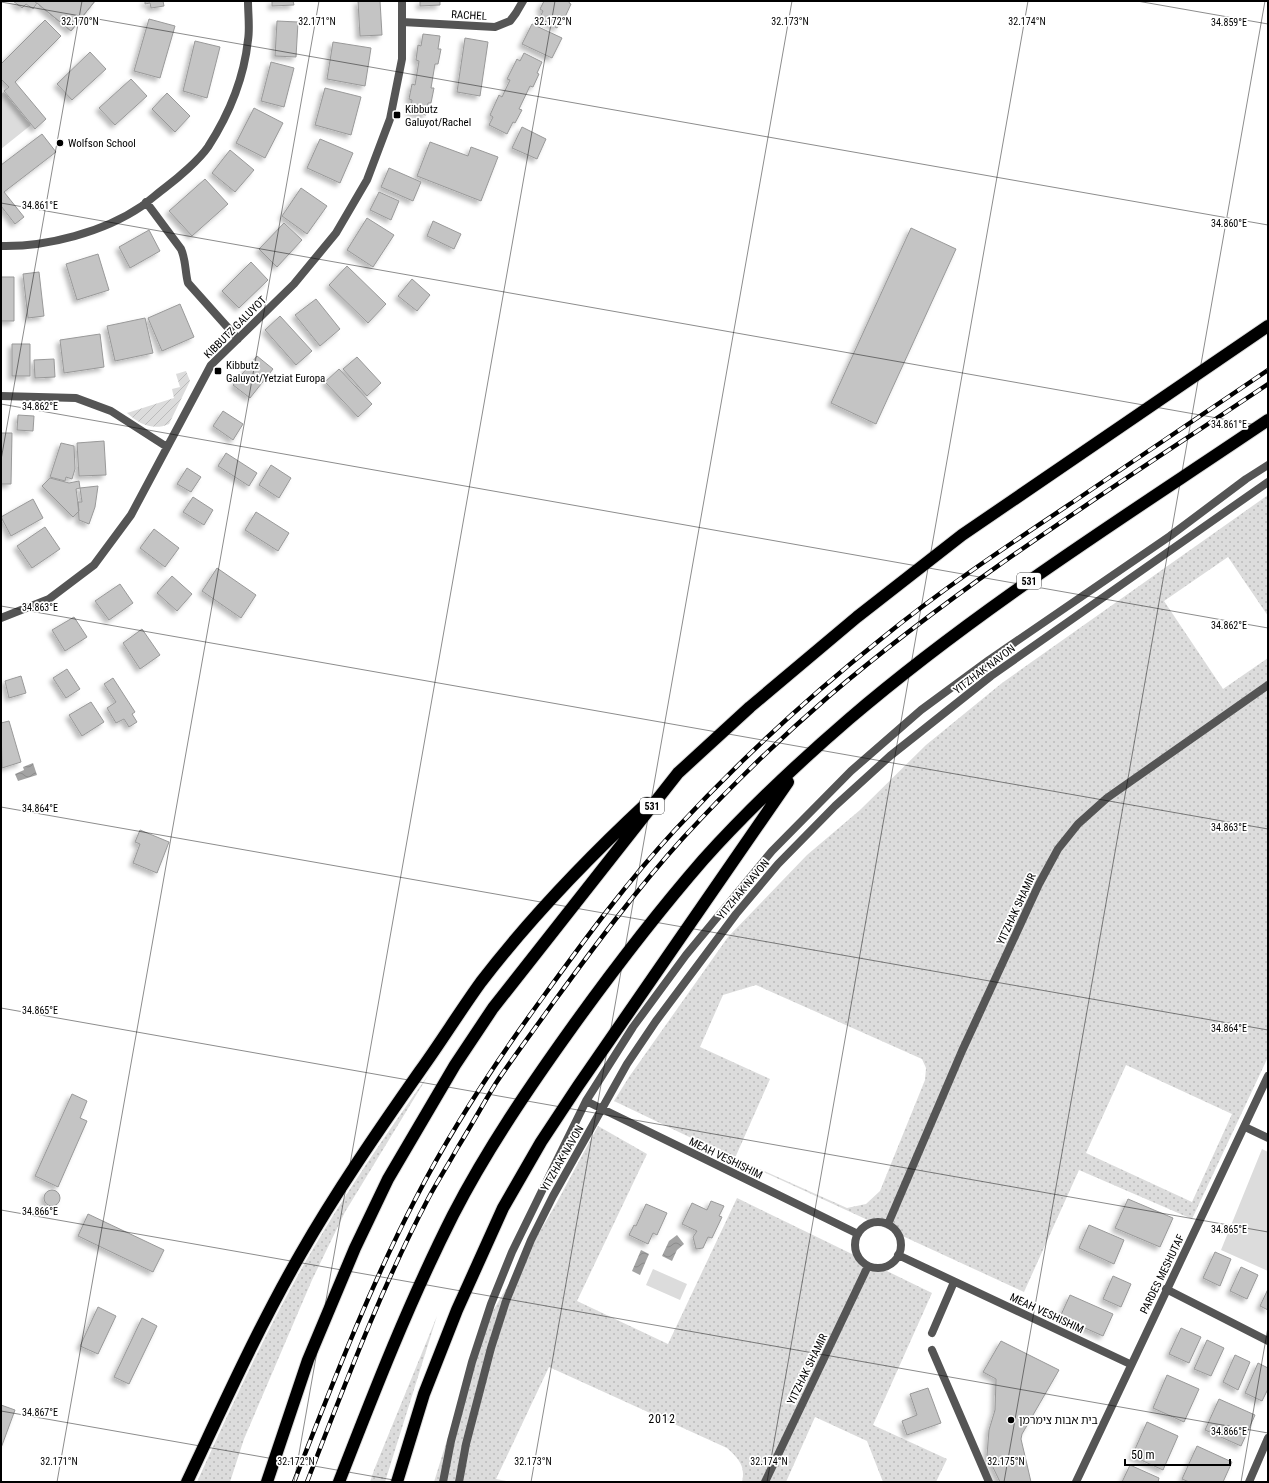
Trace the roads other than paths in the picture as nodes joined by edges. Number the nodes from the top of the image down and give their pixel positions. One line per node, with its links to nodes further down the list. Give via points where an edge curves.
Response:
1 (248, 1): 5 (street, via 248,40 240,78 229,108 207,149 179,177)
2 (402, 1): 4 (street, KIBBUTZ GALUYOT)
3 (522, 1): 4 (street, RACHEL, via 510,21 495,27)
4 (402, 22): 8 (street, KIBBUTZ GALUYOT, via 402,59 390,119 367,180 336,233 294,284)
5 (146, 202): 6 (street, via 110,223 83,234 46,243); 8 (street, via 181,249 188,283)
6 (1, 246)
7 (1268, 326): 17 (highway, 531, via 962,535 851,622 750,707)
8 (238, 339): 11 (street, KIBBUTZ GALUYOT, via 211,365)
9 (1, 396): 11 (street, via 76,398 111,411)
10 (1268, 420): 16 (highway, 531, via 973,621 901,676)
11 (167, 446): 14 (street, KIBBUTZ GALUYOT, via 131,515 94,565 49,599)
12 (1268, 465): 19 (street, YITZHAK NAVON, via 1170,536 983,664 921,710 850,771 772,851 686,954 633,1027)
13 (1268, 482): 20 (street, YITZHAK NAVON, via 991,676 890,756 835,806 778,864 697,964 627,1064)
14 (1, 618)
15 (1268, 685): 23 (street, YITZHAK SHAMIR, via 1107,798 1078,824 1058,849 1039,884 962,1051)
16 (803, 760): 36 (highway, 531, via 704,860 656,916 521,1099 455,1212 423,1276); 37 (highway, via 578,1086 541,1142 503,1208 457,1310 424,1394)
17 (678, 773): 34 (highway, via 602,845 521,933 481,983 392,1111 300,1255 226,1397); 35 (highway, 531, via 493,1008 388,1179 355,1248 308,1360)
18 (1268, 1076): 21 (street, PARDES MESHUTAF)
19 (586, 1101): 20 (street, MEAH VESHISHIM); 38 (street, YITZHAK NAVON, via 512,1252 491,1304 472,1362)
20 (602, 1110): 24 (street, MEAH VESHISHIM); 39 (street, YITZHAK NAVON, via 553,1196 531,1240 506,1301 480,1387)
21 (1244, 1127): 22 (street); 28 (street, PARDES MESHUTAF)
22 (1268, 1138)
23 (888, 1224): 24 (street, via 866,1224); 25 (street, via 899,1236)
24 (858, 1234): 26 (street, via 855,1244 857,1254)
25 (898, 1255): 26 (street, via 891,1263 882,1267); 27 (street, MEAH VESHISHIM)
26 (868, 1266): 40 (street, YITZHAK SHAMIR)
27 (954, 1282): 29 (street); 32 (street, MEAH VESHISHIM)
28 (1166, 1289): 30 (street); 32 (street, PARDES MESHUTAF)
29 (932, 1333)
30 (1268, 1341)
31 (932, 1350): 41 (street)
32 (1130, 1364): 42 (street, PARDES MESHUTAF)
33 (1268, 1438): 43 (street)
34 (187, 1482)
35 (267, 1482)
36 (339, 1482)
37 (397, 1482)
38 (443, 1482)
39 (459, 1482)
40 (765, 1482)
41 (989, 1482)
42 (1076, 1482)
43 (1249, 1482)

